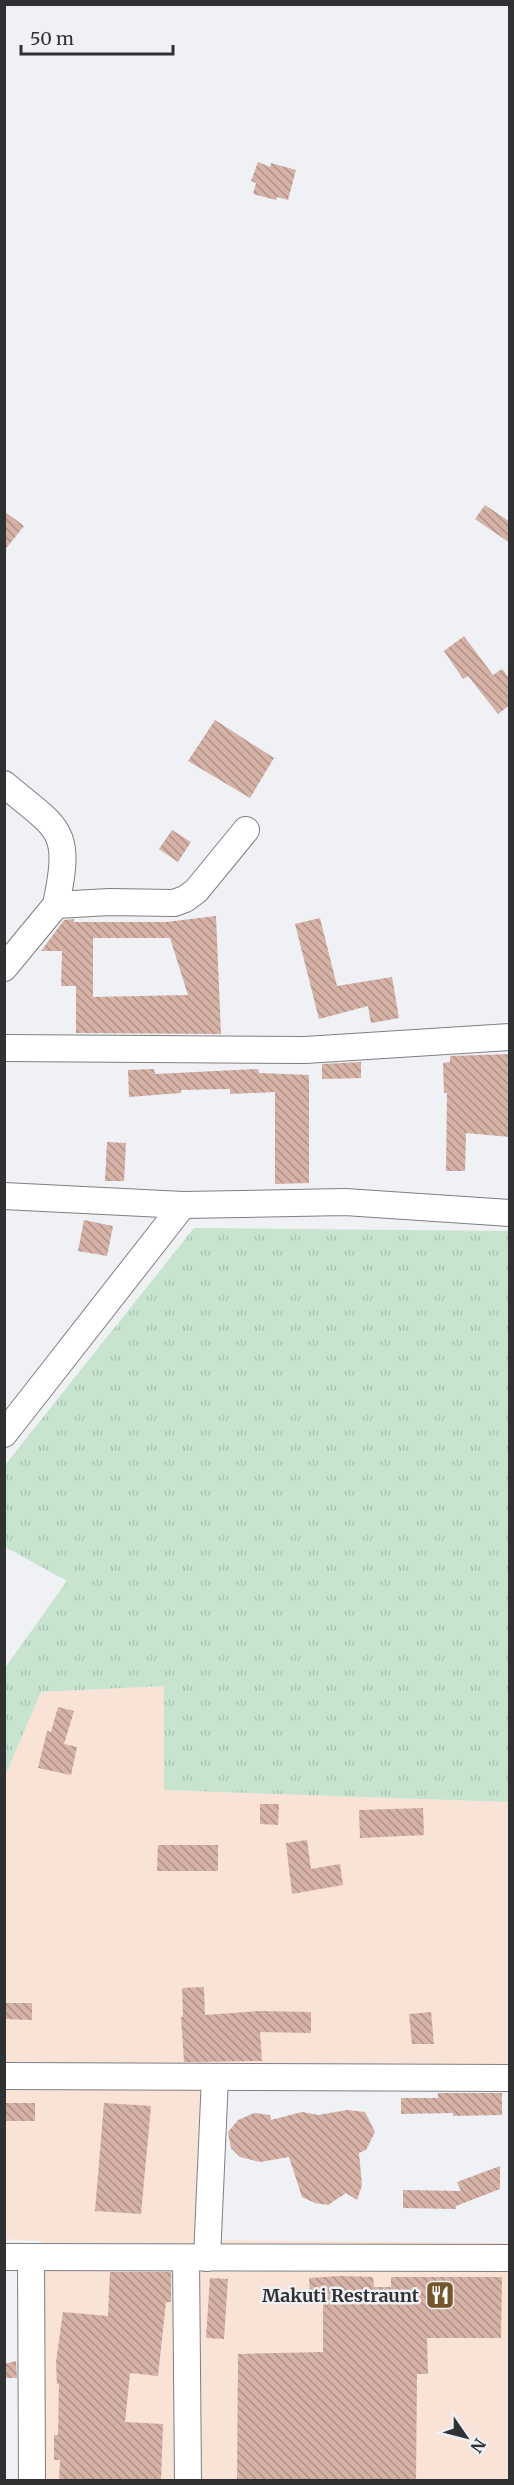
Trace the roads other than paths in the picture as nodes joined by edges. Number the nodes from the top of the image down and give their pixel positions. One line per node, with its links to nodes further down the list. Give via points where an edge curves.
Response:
1 (4, 784): 3 (street, via 53,824 63,846 63,872)
2 (246, 830): 3 (street, via 185,899 174,903)
3 (56, 905): 4 (street)
4 (4, 968)
5 (510, 1037): 6 (street, via 305,1050)
6 (4, 1048)
7 (4, 1196): 8 (street)
8 (183, 1205): 9 (street, via 345,1202); 10 (street)
9 (510, 1212)
10 (4, 1434)
11 (4, 2076): 12 (street)
12 (215, 2077): 13 (street); 16 (street)
13 (510, 2078)
14 (4, 2257): 15 (street)
15 (31, 2257): 16 (street); 18 (street)
16 (197, 2258): 17 (street); 19 (street)
17 (510, 2258)
18 (32, 2481)
19 (189, 2481)

